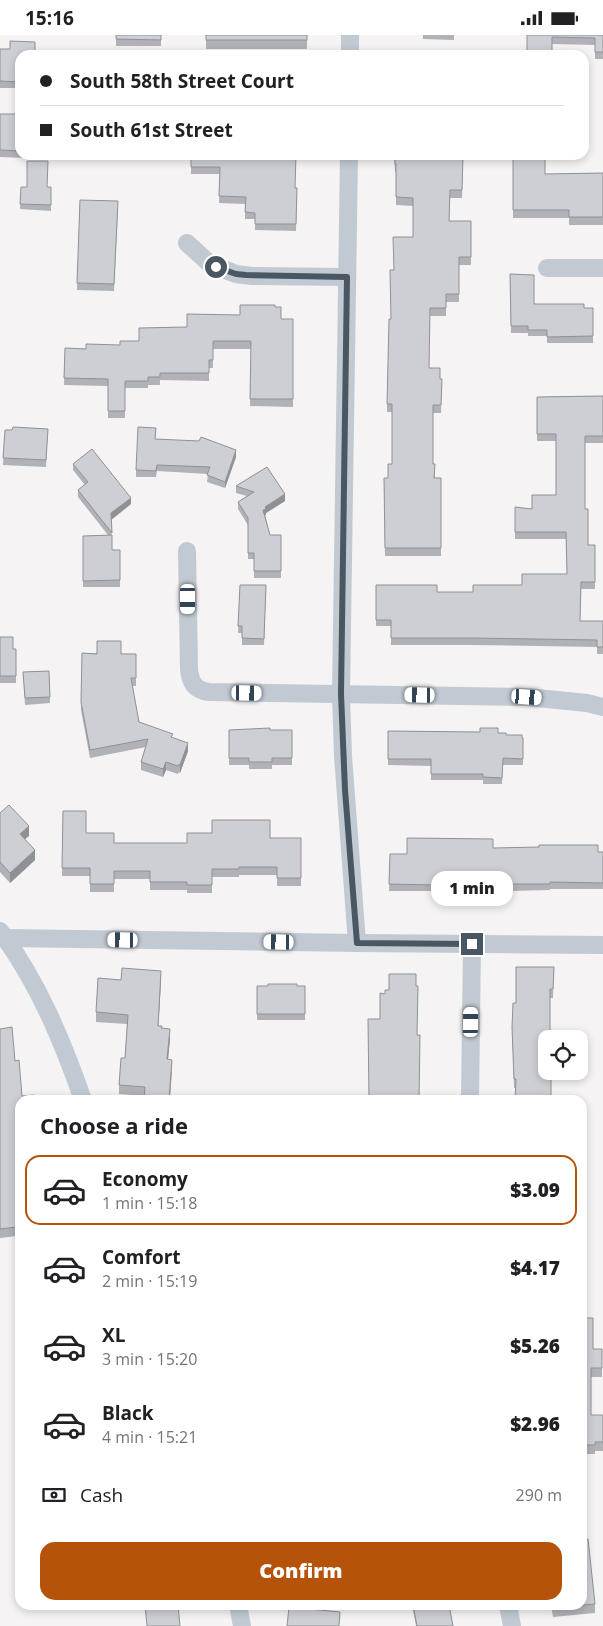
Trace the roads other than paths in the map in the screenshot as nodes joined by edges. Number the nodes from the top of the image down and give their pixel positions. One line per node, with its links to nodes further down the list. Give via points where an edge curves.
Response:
1 (350, 35): 2 (street)
2 (350, 50)
3 (349, 160): 7 (street)
4 (187, 243): 7 (street, via 210,264 236,274)
5 (546, 267): 6 (street)
6 (603, 268)
7 (347, 277): 9 (street)
8 (187, 551): 9 (street, via 188,646 190,678 194,686 209,692)
9 (341, 694): 10 (street, via 527,697); 12 (street)
10 (603, 707)
11 (3, 934): 12 (street); 15 (street, via 50,1014)
12 (357, 943): 13 (street)
13 (472, 944): 14 (street); 16 (street)
14 (603, 945)
15 (81, 1095)
16 (470, 1095)
17 (239, 1610): 19 (street)
18 (509, 1610): 20 (street)
19 (242, 1626)
20 (512, 1626)

